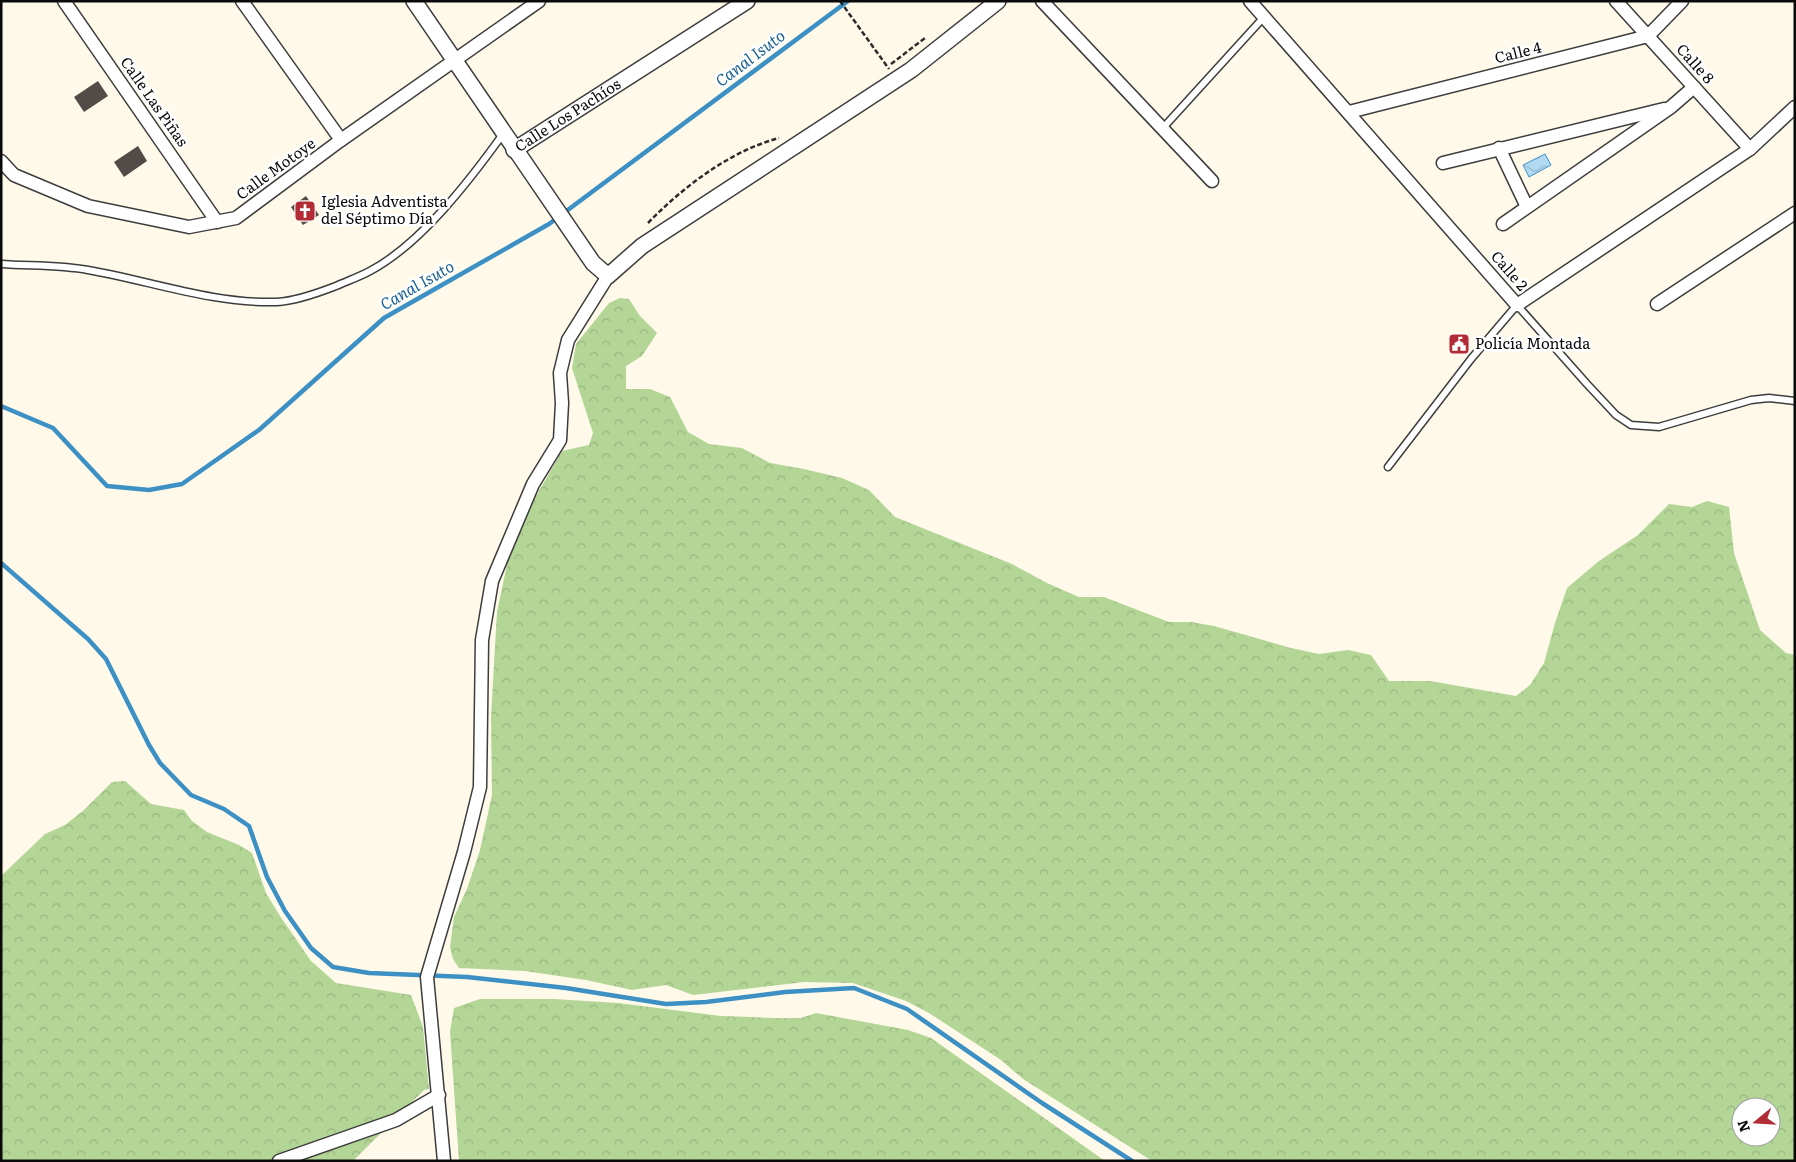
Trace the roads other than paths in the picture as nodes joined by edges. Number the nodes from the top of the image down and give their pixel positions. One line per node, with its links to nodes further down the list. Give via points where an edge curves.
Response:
1 (64, 1): 29 (street, Calle Las Piñas)
2 (242, 1): 20 (street)
3 (414, 1): 13 (street, Calle Los Pachíos)
4 (539, 1): 13 (street, Calle Motoye)
5 (998, 1): 32 (street, via 896,80 642,246)
6 (1042, 1): 18 (street)
7 (1250, 1): 11 (street, Calle 2)
8 (1616, 1): 12 (street, Calle 8)
9 (1682, 1): 12 (street)
10 (736, 4): 23 (street, Calle Los Pachíos)
11 (1264, 17): 17 (street, Calle 2); 18 (lane)
12 (1648, 36): 14 (street, Calle 8); 17 (street, Calle 4)
13 (456, 60): 19 (street, Calle Los Pachíos); 20 (street, Calle Motoye)
14 (1694, 87): 15 (street); 22 (street, Calle 8)
15 (1671, 107): 21 (street); 27 (street)
16 (1795, 107): 22 (street, Calle 2)
17 (1349, 112): 34 (street, Calle 2)
18 (1162, 129): 26 (street)
19 (503, 134): 23 (street, Calle Los Pachíos); 31 (lane, via 471,179 395,255 370,272 320,292 279,302 241,300 176,290 87,270)
20 (342, 140): 29 (street, Calle Motoye, via 236,218)
21 (1499, 148): 25 (street); 27 (street)
22 (1750, 149): 34 (street, Calle 2)
23 (514, 150): 32 (street, via 593,263)
24 (1, 161): 29 (street, Calle Motoye, via 14,175 88,206 189,227)
25 (1443, 163)
26 (1212, 182)
27 (1527, 207): 30 (street)
28 (1795, 212): 33 (street)
29 (217, 222)
30 (1503, 224)
31 (1, 264)
32 (608, 276): 37 (street, via 568,340 560,373 560,440 533,484 492,581 482,640 480,787 427,977)
33 (1656, 304)
34 (1517, 305): 35 (lane, via 1616,415 1631,425 1659,427 1751,400); 36 (lane)
35 (1795, 401)
36 (1388, 467)
37 (439, 1095): 38 (street, via 396,1120); 39 (street)
38 (279, 1161)
39 (444, 1161)

